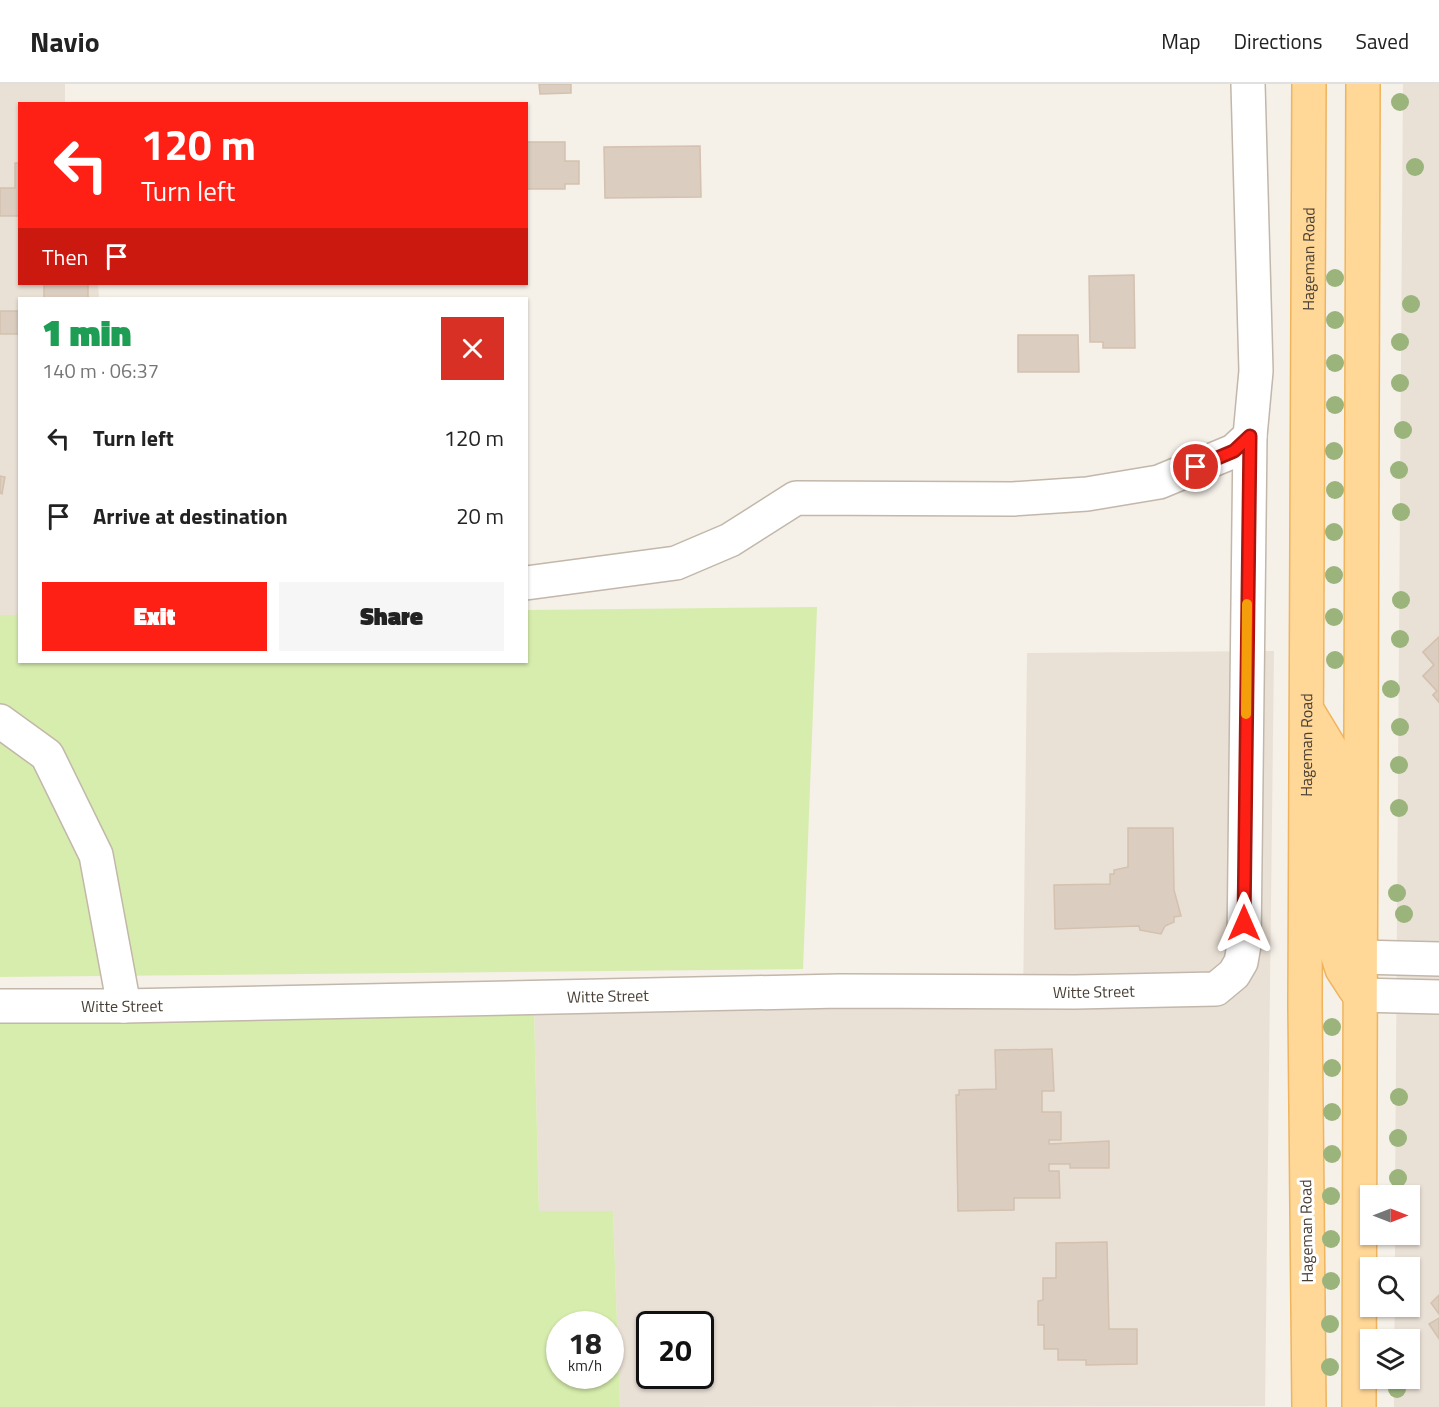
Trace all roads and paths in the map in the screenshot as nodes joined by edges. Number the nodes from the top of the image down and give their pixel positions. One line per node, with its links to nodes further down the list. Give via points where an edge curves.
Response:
1 (1248, 84): 4 (street, via 1256,371)
2 (1309, 84): 6 (main road, Hageman Road)
3 (1363, 84): 8 (main road)
4 (1250, 436): 5 (street, via 1234,451 1159,482 1088,494 796,498 730,540 676,563); 13 (street, Witte Street, via 1244,945 1242,962 1227,983 1216,989 840,991)
5 (528, 583)
6 (1306, 710): 10 (main road, via 1333,753 1333,941 1342,969); 14 (main road, Hageman Road)
7 (0, 721): 13 (street, via 47,755 96,855)
8 (1359, 957): 9 (street); 10 (main road)
9 (1439, 959)
10 (1359, 995): 11 (street); 15 (main road)
11 (1439, 997)
12 (0, 1006): 13 (street, Witte Street)
13 (124, 1006)
14 (1309, 1407)
15 (1359, 1407)

